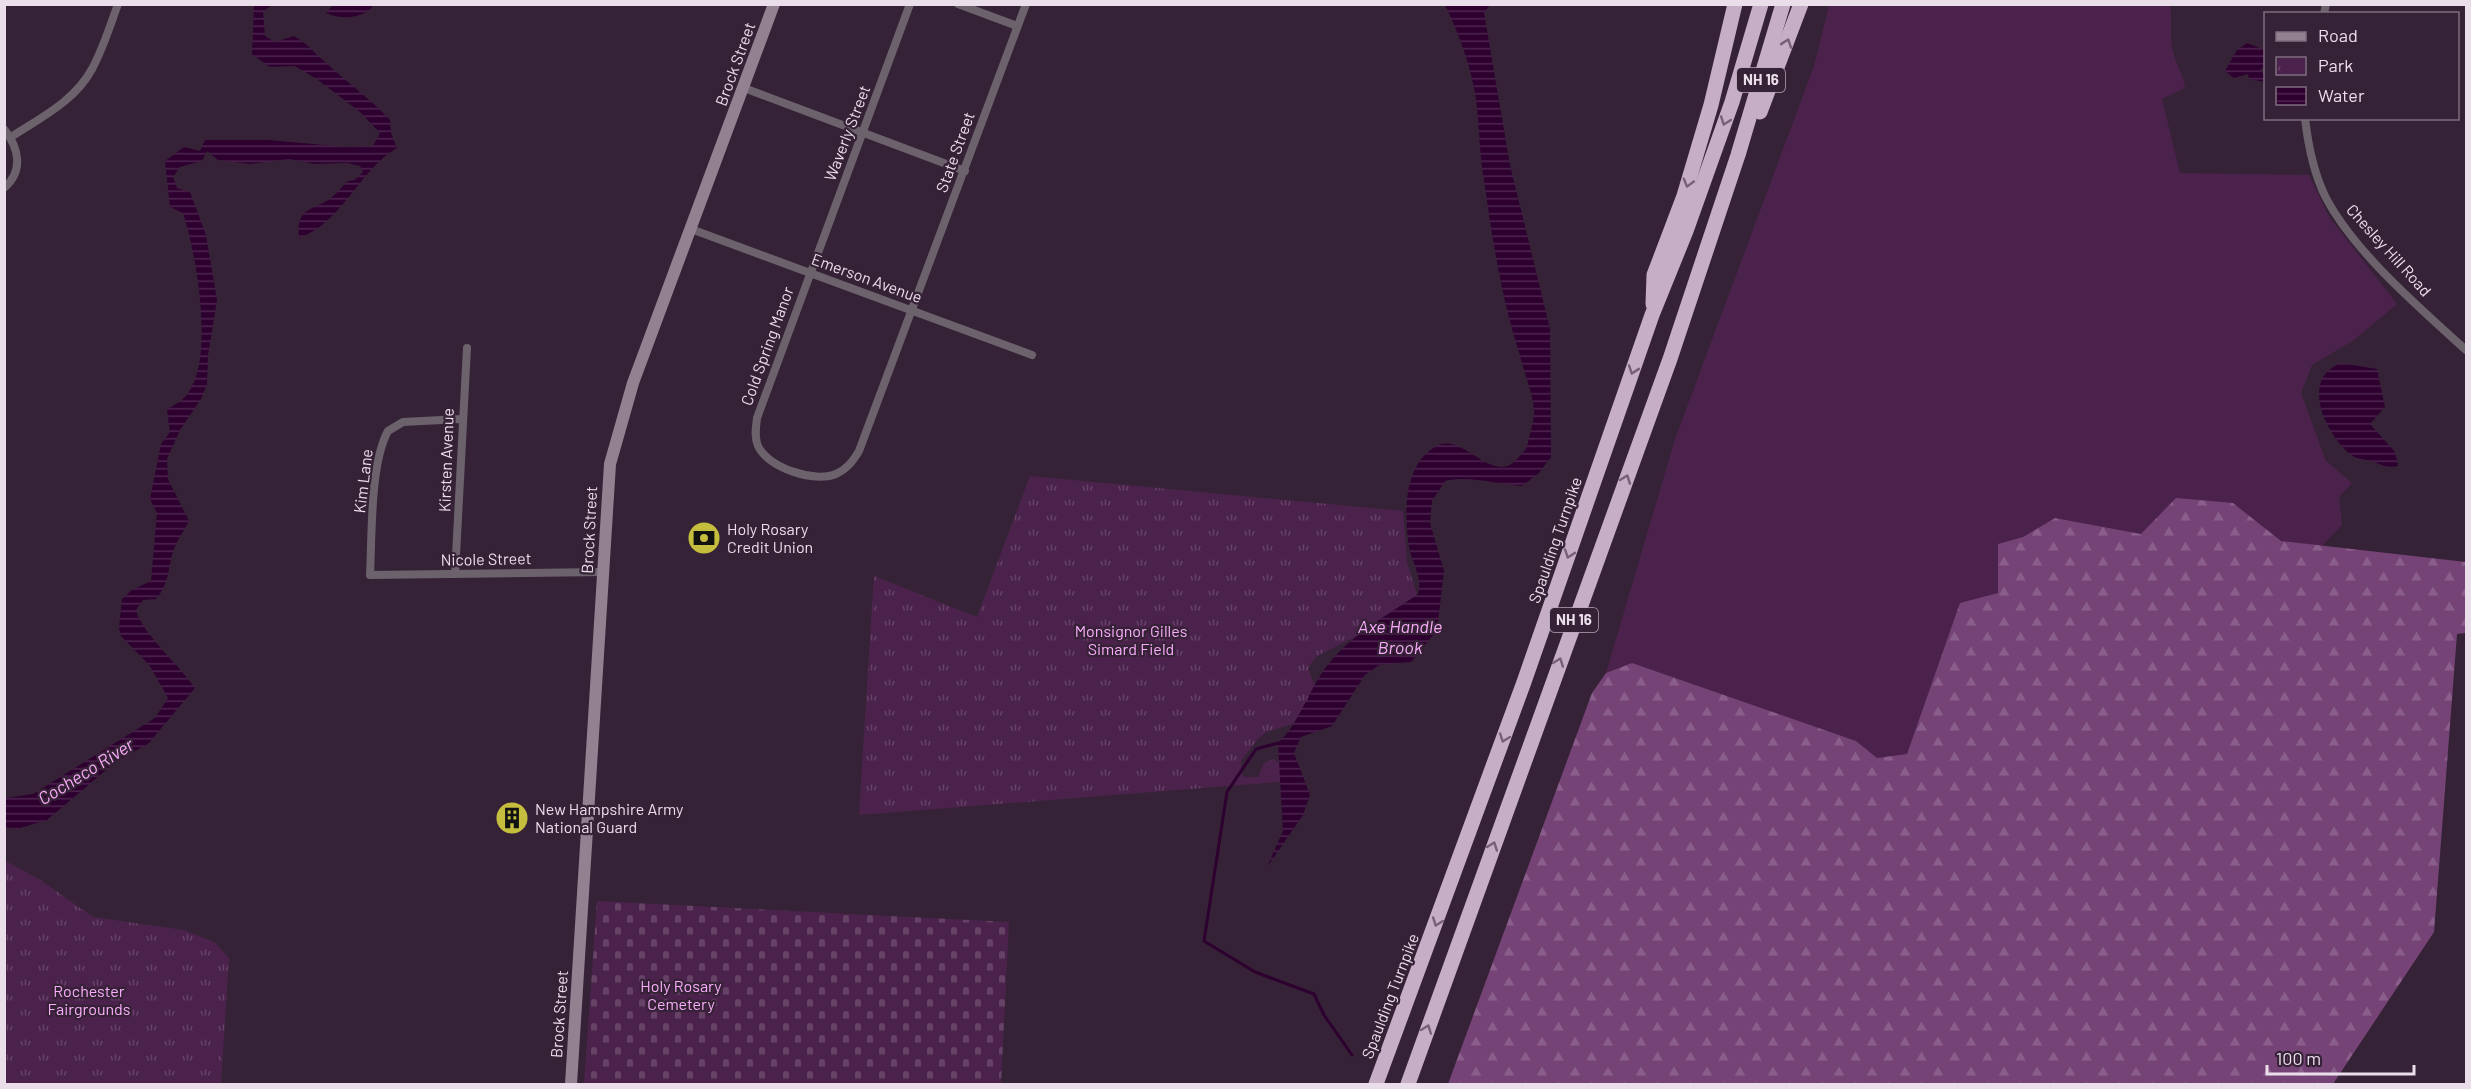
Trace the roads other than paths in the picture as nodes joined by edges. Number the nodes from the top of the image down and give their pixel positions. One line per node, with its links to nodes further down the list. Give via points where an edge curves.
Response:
1 (117, 4): 15 (street, via 97,60 85,80 62,104)
2 (774, 4): 11 (street, Brock Street)
3 (910, 4): 14 (street, Waverly Street)
4 (958, 4): 10 (street)
5 (1026, 4): 10 (street, State Street)
6 (1735, 4): 22 (highway, one-way to 22, via 1684,196 1654,275)
7 (1761, 4): 22 (highway, Spaulding Turnpike / NH 16, one-way to 22, via 1724,124)
8 (1783, 4): 16 (highway, NH 16)
9 (1800, 4): 16 (highway, one-way to 9, via 1773,82)
10 (1017, 26): 17 (street, State Street)
11 (744, 88): 14 (street); 19 (street, Brock Street)
12 (2305, 120): 24 (street, Chesley Hill Road, via 2316,171 2336,214 2382,269)
13 (4, 129): 15 (street)
14 (863, 133): 17 (street); 20 (street, Waverly Street)
15 (11, 137): 18 (street, via 19,164 16,176)
16 (1738, 154): 32 (highway, NH 16, one-way to 16, via 1666,370)
17 (965, 171): 21 (street, State Street)
18 (4, 188)
19 (691, 229): 20 (street, Emerson Avenue); 27 (street, Brock Street, via 615,440 608,481)
20 (809, 272): 21 (street, Emerson Avenue); 21 (street, Cold Spring Manor, via 756,425 758,445 765,455 800,472 834,475 853,461)
21 (911, 310): 25 (street, Emerson Avenue)
22 (1652, 315): 31 (highway, Spaulding Turnpike / NH 16, one-way to 31, via 1524,682)
23 (467, 348): 26 (street, Kirsten Avenue)
24 (2466, 350)
25 (1032, 355)
26 (461, 419): 28 (street, Kirsten Avenue); 29 (street, Kim Lane, via 403,422 388,431 375,489)
27 (603, 572): 28 (street, Nicole Street); 30 (street, Brock Street)
28 (455, 574): 29 (street, Nicole Street)
29 (370, 575)
30 (571, 1084)
31 (1376, 1084)
32 (1408, 1084)

